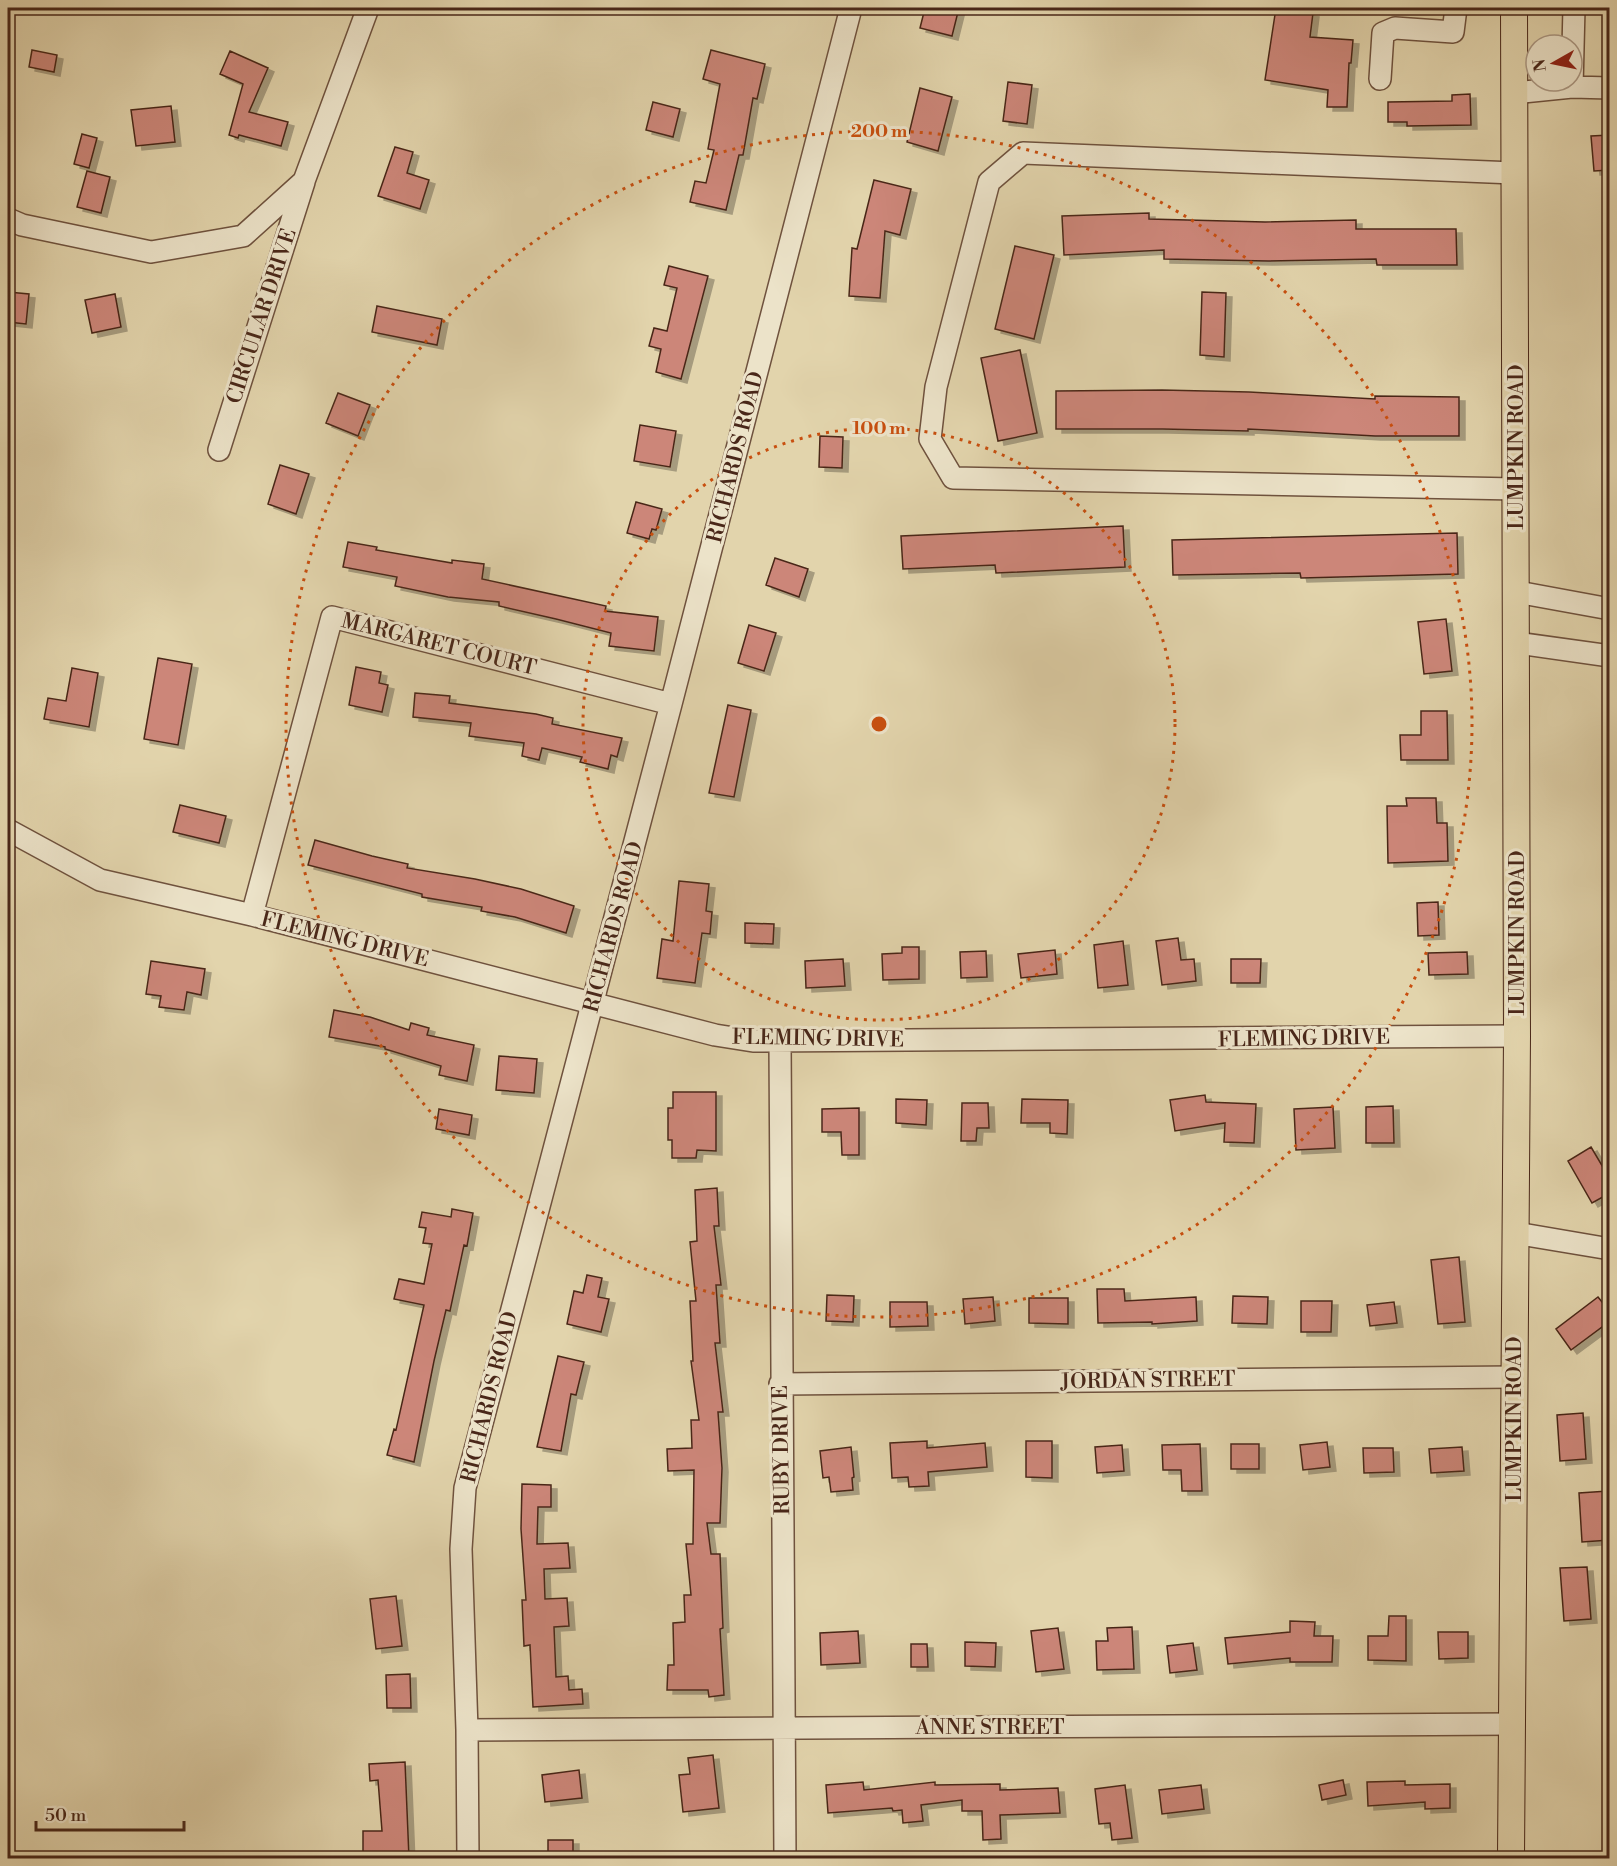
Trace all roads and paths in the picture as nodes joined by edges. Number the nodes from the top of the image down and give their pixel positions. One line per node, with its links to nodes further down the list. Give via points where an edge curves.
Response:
1 (368, 8): 13 (street, CIRCULAR DRIVE)
2 (851, 8): 21 (street, RICHARDS ROAD)
3 (1456, 8): 7 (street, via 1454,32 1395,28 1383,33)
4 (1514, 8): 11 (main road, LUMPKIN ROAD)
5 (1574, 8): 6 (street)
6 (1573, 33)
7 (1380, 79)
8 (1584, 87): 9 (street)
9 (1610, 88)
10 (1524, 92): 11 (street)
11 (1514, 93): 12 (main road, LUMPKIN ROAD)
12 (1514, 173): 16 (main road, LUMPKIN ROAD); 16 (street, via 1023,153 989,182 936,387 930,439 953,478)
13 (304, 181): 14 (street, CIRCULAR DRIVE, via 243,236 151,252); 15 (street, CIRCULAR DRIVE)
14 (8, 219)
15 (219, 450)
16 (1516, 489): 17 (main road, LUMPKIN ROAD)
17 (1516, 592): 18 (street); 19 (main road, LUMPKIN ROAD)
18 (1610, 609)
19 (1517, 643): 20 (street); 25 (main road, LUMPKIN ROAD)
20 (1610, 656)
21 (671, 704): 23 (street, MARGARET COURT, via 332,617); 24 (street, RICHARDS ROAD)
22 (8, 830): 23 (street, FLEMING DRIVE, via 100,880)
23 (252, 915): 24 (street, FLEMING DRIVE)
24 (593, 1003): 26 (street, FLEMING DRIVE, via 715,1035); 33 (street, RICHARDS ROAD, via 465,1488 462,1549)
25 (1517, 1036): 26 (street, FLEMING DRIVE); 27 (main road, LUMPKIN ROAD)
26 (780, 1042): 30 (street, RUBY DRIVE)
27 (1515, 1233): 28 (street); 29 (main road, LUMPKIN ROAD)
28 (1610, 1249)
29 (1515, 1377): 30 (street, JORDAN STREET); 31 (main road, LUMPKIN ROAD)
30 (780, 1384): 32 (street, RUBY DRIVE)
31 (1512, 1724): 32 (street, ANNE STREET); 36 (main road, LUMPKIN ROAD)
32 (785, 1728): 33 (street, ANNE STREET); 35 (street, RUBY DRIVE)
33 (467, 1730): 34 (street, RICHARDS ROAD)
34 (468, 1858)
35 (785, 1858)
36 (1511, 1858)

